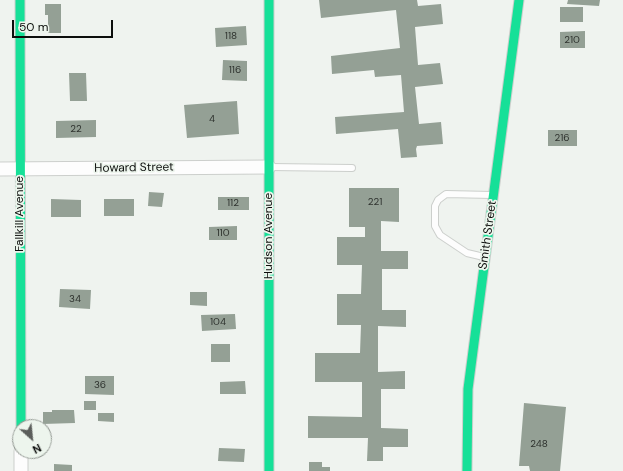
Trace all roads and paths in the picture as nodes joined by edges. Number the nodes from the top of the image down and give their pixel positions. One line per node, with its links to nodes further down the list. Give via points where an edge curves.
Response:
1 (20, 0): 7 (street, Fallkill Avenue)
2 (269, 0): 4 (street, Hudson Avenue)
3 (519, 0): 8 (street, Smith Street)
4 (269, 167): 5 (lane); 7 (street, Howard Street); 13 (street, Hudson Avenue)
5 (352, 168)
6 (0, 169): 7 (street, Howard Street)
7 (20, 169): 10 (street, Fallkill Avenue)
8 (493, 195): 9 (street, Smith Street); 9 (lane, via 446,194 435,206 435,226 440,235 467,254)
9 (485, 257): 14 (street, Smith Street, via 468,389)
10 (21, 419)
11 (21, 459): 12 (street)
12 (21, 471)
13 (270, 471)
14 (467, 471)

